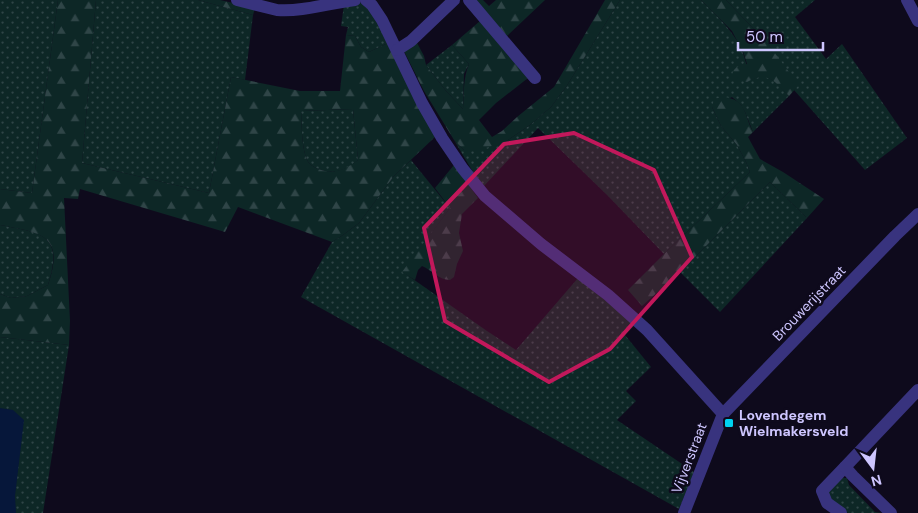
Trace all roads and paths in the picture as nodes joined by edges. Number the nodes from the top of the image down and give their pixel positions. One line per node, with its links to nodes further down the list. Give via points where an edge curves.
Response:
1 (237, 0): 2 (street, via 277,10)
2 (355, 0)
3 (366, 0): 8 (street, via 379,15)
4 (454, 0): 8 (street)
5 (469, 0): 9 (street)
6 (908, 0): 7 (street)
7 (918, 21)
8 (397, 50): 12 (street, via 442,138 485,196 648,330)
9 (535, 78)
10 (918, 214): 12 (street, Brouwerijstraat)
11 (918, 390): 13 (street)
12 (723, 414): 14 (street, Vijverstraat)
13 (846, 466): 15 (street, via 822,491 827,503); 16 (street)
14 (684, 513)
15 (841, 513)
16 (891, 513)

